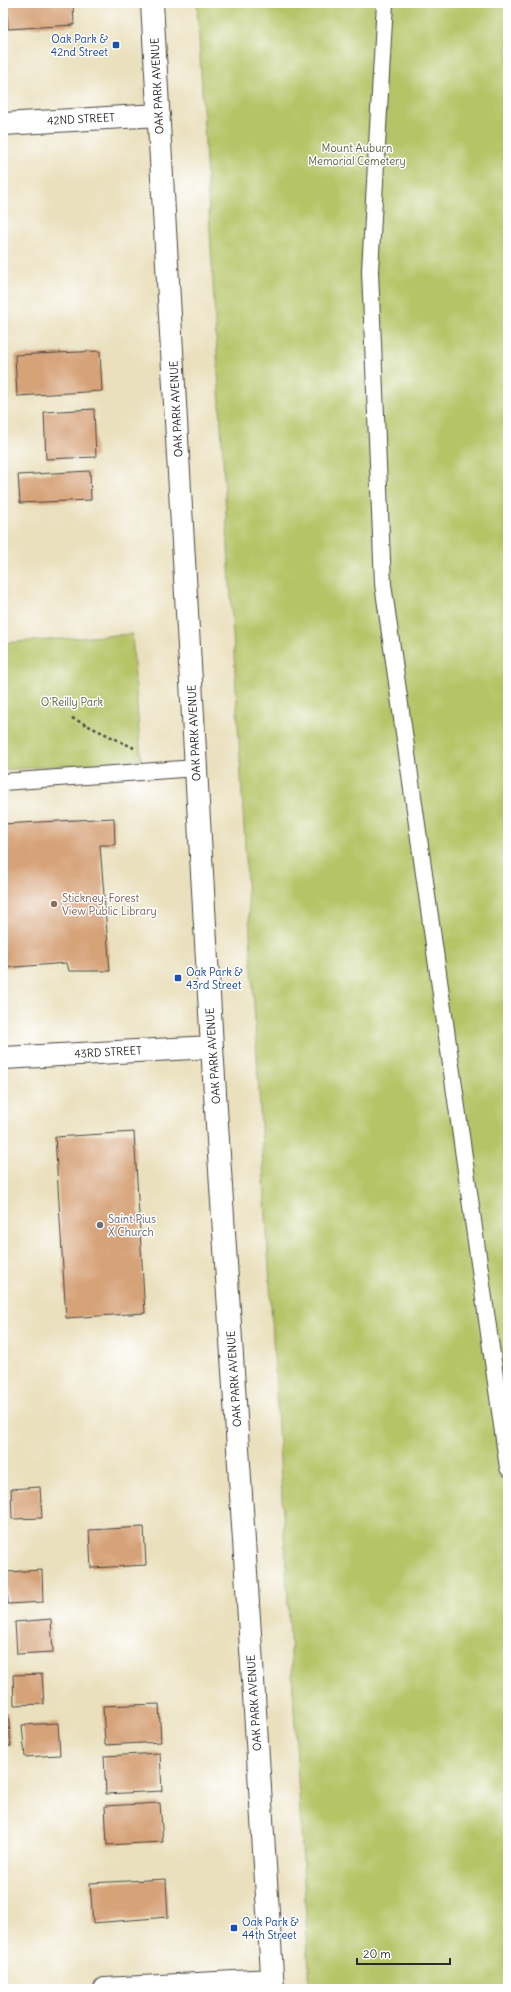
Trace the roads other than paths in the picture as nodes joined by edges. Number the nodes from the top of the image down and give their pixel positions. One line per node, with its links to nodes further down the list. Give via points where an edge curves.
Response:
1 (152, 3): 3 (street, OAK PARK AVENUE)
2 (385, 3): 9 (lane, via 370,271 383,584)
3 (159, 115): 4 (street, 42ND STREET); 5 (street, OAK PARK AVENUE)
4 (3, 124)
5 (196, 768): 6 (lane); 7 (street, OAK PARK AVENUE)
6 (3, 782)
7 (212, 1047): 8 (street, 43RD STREET); 11 (street, OAK PARK AVENUE)
8 (3, 1058)
9 (501, 1386): 10 (lane)
10 (508, 1468)
11 (272, 1984): 12 (street)
12 (105, 1989)

